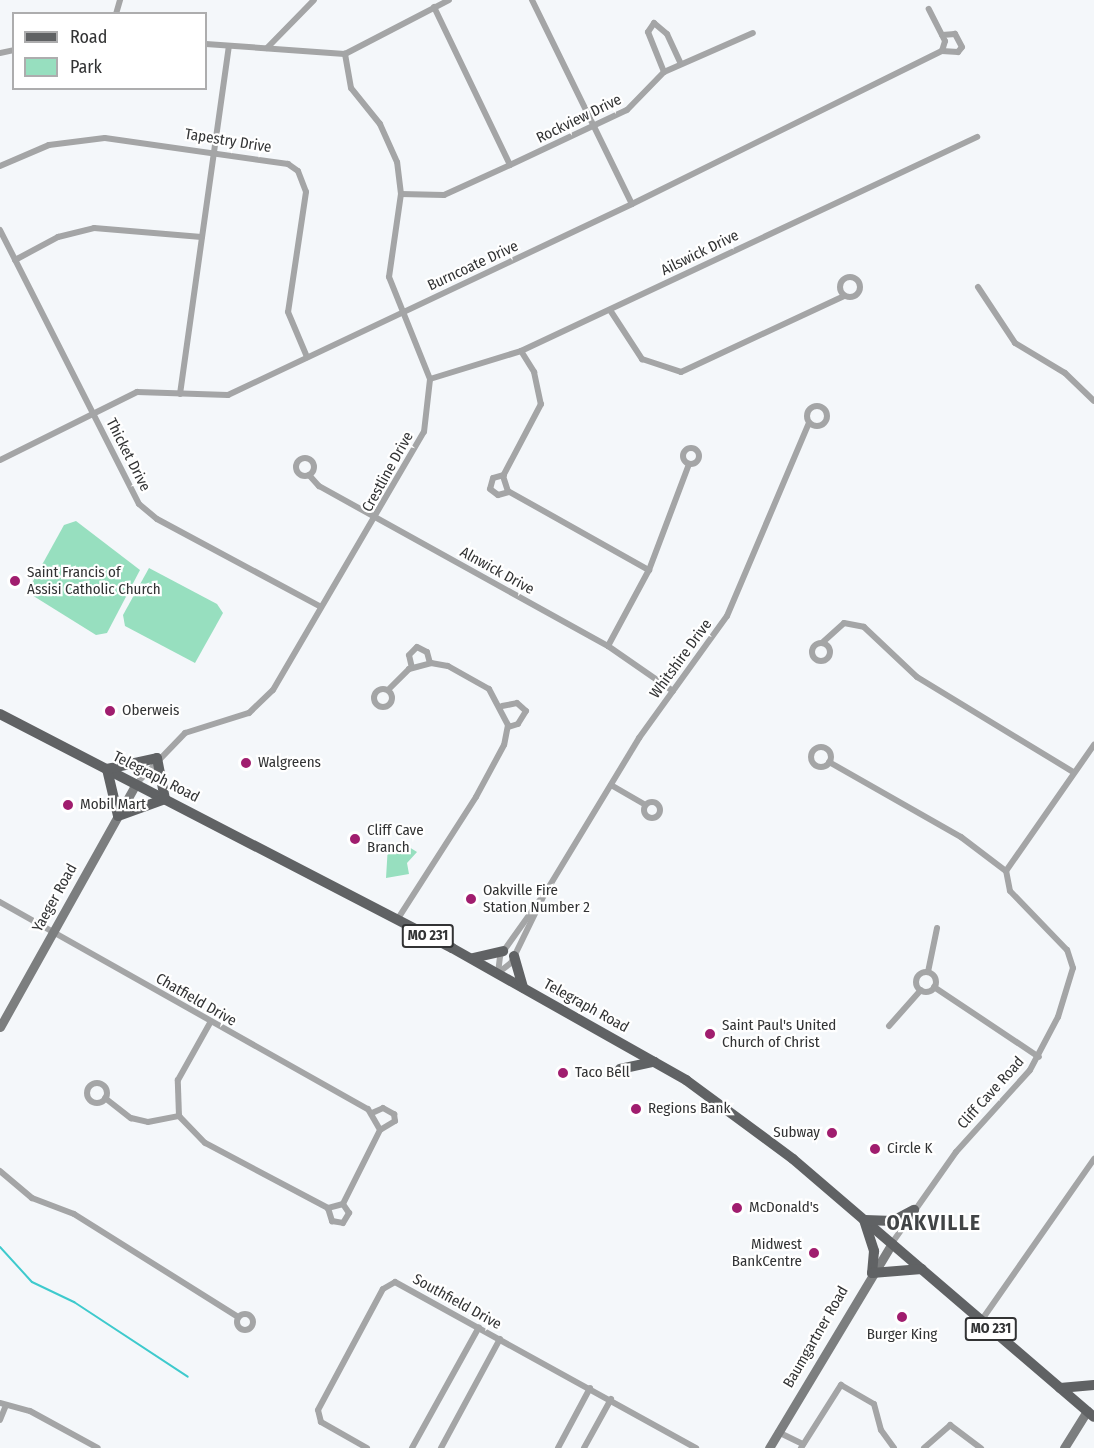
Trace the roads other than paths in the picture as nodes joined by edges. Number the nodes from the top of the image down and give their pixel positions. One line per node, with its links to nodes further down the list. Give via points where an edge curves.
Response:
1 (314, 0): 10 (street)
2 (449, 0): 4 (street)
3 (532, 0): 15 (street)
4 (434, 7): 12 (street); 18 (street)
5 (929, 9): 7 (street)
6 (753, 33): 13 (street, Rockview Drive)
7 (942, 35): 11 (street); 11 (street, Burncoate Drive, via 955,34 962,47)
8 (207, 44): 9 (street)
9 (229, 46): 10 (street); 17 (street)
10 (266, 48): 12 (street)
11 (944, 49): 21 (street, Burncoate Drive)
12 (345, 54): 20 (street, Crestline Drive, via 351,88 390,140)
13 (681, 64): 14 (street, Rockview Drive); 14 (street, via 664,28 654,23 648,32)
14 (664, 72): 15 (street, Rockview Drive, via 627,110)
15 (594, 126): 18 (street, Rockview Drive); 21 (street)
16 (977, 137): 27 (street, Ailswick Drive)
17 (214, 150): 19 (street, Tapestry Drive, via 105,138 49,145); 23 (street); 30 (street, Tapestry Drive, via 288,164 303,180 288,312)
18 (510, 165): 20 (street, Rockview Drive, via 444,195)
19 (0, 166)
20 (401, 194): 28 (street, Crestline Drive, via 389,277)
21 (632, 204): 28 (street, Burncoate Drive)
22 (0, 230): 24 (street, Thicket Drive)
23 (202, 237): 24 (street, via 94,228 58,237); 32 (street)
24 (15, 260): 34 (street, Thicket Drive)
25 (978, 287): 33 (street, via 1016,342 1065,373)
26 (844, 296): 27 (street, via 681,372 642,359)
27 (610, 310): 29 (street, Ailswick Drive)
28 (402, 313): 30 (street, Burncoate Drive); 31 (street, Crestline Drive)
29 (521, 351): 31 (street, Ailswick Drive); 39 (street, via 534,372 541,404)
30 (307, 357): 32 (street, Burncoate Drive, via 219,398)
31 (430, 379): 41 (street, Crestline Drive, via 429,408 418,448)
32 (180, 394): 34 (street, Burncoate Drive, via 137,392)
33 (1094, 401)
34 (92, 411): 36 (street, Burncoate Drive); 43 (street, Thicket Drive, via 131,492 157,519)
35 (809, 423): 49 (street, Whitshire Drive, via 727,616)
36 (0, 460)
37 (689, 464): 42 (street)
38 (309, 475): 41 (street, Alnwick Drive)
39 (504, 475): 40 (street); 40 (street, via 493,478 490,489 498,495)
40 (509, 492): 42 (street)
41 (376, 518): 43 (street, Crestline Drive); 45 (street, Alnwick Drive)
42 (649, 570): 45 (street)
43 (321, 607): 54 (street, Crestline Drive, via 263,701 232,720 185,733)
44 (823, 642): 57 (street, via 844,623 864,627 917,677)
45 (608, 646): 49 (street, Alnwick Drive)
46 (430, 663): 47 (street); 47 (street, via 427,652 417,646 410,655); 50 (street, via 489,689)
47 (412, 668): 48 (street)
48 (388, 690)
49 (673, 691): 59 (street, Whitshire Drive)
50 (502, 706): 52 (street); 52 (street, via 517,703 526,711 518,724)
51 (0, 714): 56 (main road, Telegraph Road / MO 231)
52 (508, 727): 66 (street, via 504,745 476,797)
53 (1094, 745): 57 (street)
54 (157, 758): 56 (main road); 58 (street, Crestline Drive); 60 (main road)
55 (829, 762): 63 (street, via 962,837)
56 (107, 769): 58 (main road, Telegraph Road / MO 231); 62 (main road)
57 (1073, 772): 63 (street)
58 (136, 784): 60 (main road, Telegraph Road / MO 231); 62 (street, Yaeger Road)
59 (611, 785): 61 (street); 64 (street, Whitshire Drive)
60 (165, 799): 62 (main road); 66 (main road, Telegraph Road / MO 231)
61 (645, 805)
62 (118, 816): 68 (street, Yaeger Road)
63 (1006, 871): 80 (street, Cliff Cave Road, via 1010,891 1061,943 1073,968)
64 (544, 895): 69 (street, Whitshire Drive); 70 (street, Whitshire Drive)
65 (0, 902): 68 (street, Chatfield Drive)
66 (397, 920): 71 (main road, Telegraph Road / MO 231)
67 (937, 928): 72 (street)
68 (54, 931): 77 (street, Chatfield Drive); 79 (street, Yaeger Road)
69 (503, 951): 71 (main road, via 484,960); 73 (street, Whitshire Drive)
70 (514, 956): 73 (street, Whitshire Drive); 75 (main road)
71 (469, 958): 73 (main road, Telegraph Road / MO 231)
72 (928, 972): 74 (street, via 936,980); 76 (street, via 916,980)
73 (498, 974): 75 (main road, Telegraph Road / MO 231)
74 (934, 987): 76 (street); 80 (street)
75 (524, 988): 81 (main road, Telegraph Road / MO 231)
76 (921, 990): 78 (street)
77 (210, 1023): 84 (street, Chatfield Drive); 85 (street, via 178,1080)
78 (889, 1026)
79 (0, 1027)
80 (1039, 1057): 91 (street, Cliff Cave Road, via 961,1146)
81 (654, 1062): 82 (main road); 92 (main road, Telegraph Road / MO 231, via 749,1125)
82 (620, 1069)
83 (105, 1098): 85 (street, via 130,1118 148,1122)
84 (372, 1113): 86 (street); 86 (street, Chatfield Drive, via 383,1108 394,1114 395,1121)
85 (179, 1116): 90 (street, via 205,1143)
86 (380, 1130): 89 (street)
87 (1094, 1159): 97 (street)
88 (0, 1171): 96 (street, via 32,1198 74,1214)
89 (343, 1204): 90 (street); 90 (street, via 349,1213 343,1223 332,1221)
90 (328, 1208)
91 (914, 1210): 92 (main road, via 893,1221); 93 (street, Cliff Cave Road)
92 (864, 1220): 93 (main road, Telegraph Road / MO 231); 95 (main road, via 874,1251)
93 (892, 1243): 94 (main road, Telegraph Road / MO 231); 95 (street, Baumgartner Road)
94 (922, 1269): 95 (main road); 97 (main road, Telegraph Road / MO 231)
95 (872, 1273): 107 (street, Baumgartner Road)
96 (238, 1317)
97 (981, 1321): 102 (main road, Telegraph Road / MO 231)
98 (479, 1327): 99 (street, Southfield Drive); 110 (street, Southfield Drive, via 399,1283 384,1289 318,1410 321,1422); 111 (street)
99 (500, 1339): 101 (street, Southfield Drive); 112 (street)
100 (1094, 1385): 102 (main road)
101 (590, 1388): 103 (street, Southfield Drive); 113 (street)
102 (1060, 1388): 105 (main road, Telegraph Road / MO 231)
103 (611, 1399): 114 (street); 115 (street, Southfield Drive)
104 (3, 1404): 106 (street); 109 (street, via 30,1411)
105 (1090, 1414): 120 (street)
106 (0, 1420)
107 (778, 1432): 108 (street); 116 (street, Baumgartner Road)
108 (802, 1446): 117 (street, via 841,1385 874,1404 881,1430)
109 (98, 1448)
110 (367, 1448)
111 (412, 1448)
112 (441, 1448)
113 (558, 1448)
114 (584, 1448)
115 (696, 1448)
116 (769, 1448)
117 (894, 1448)
118 (924, 1448): 119 (street, via 950,1425)
119 (981, 1448)
120 (1064, 1448)

